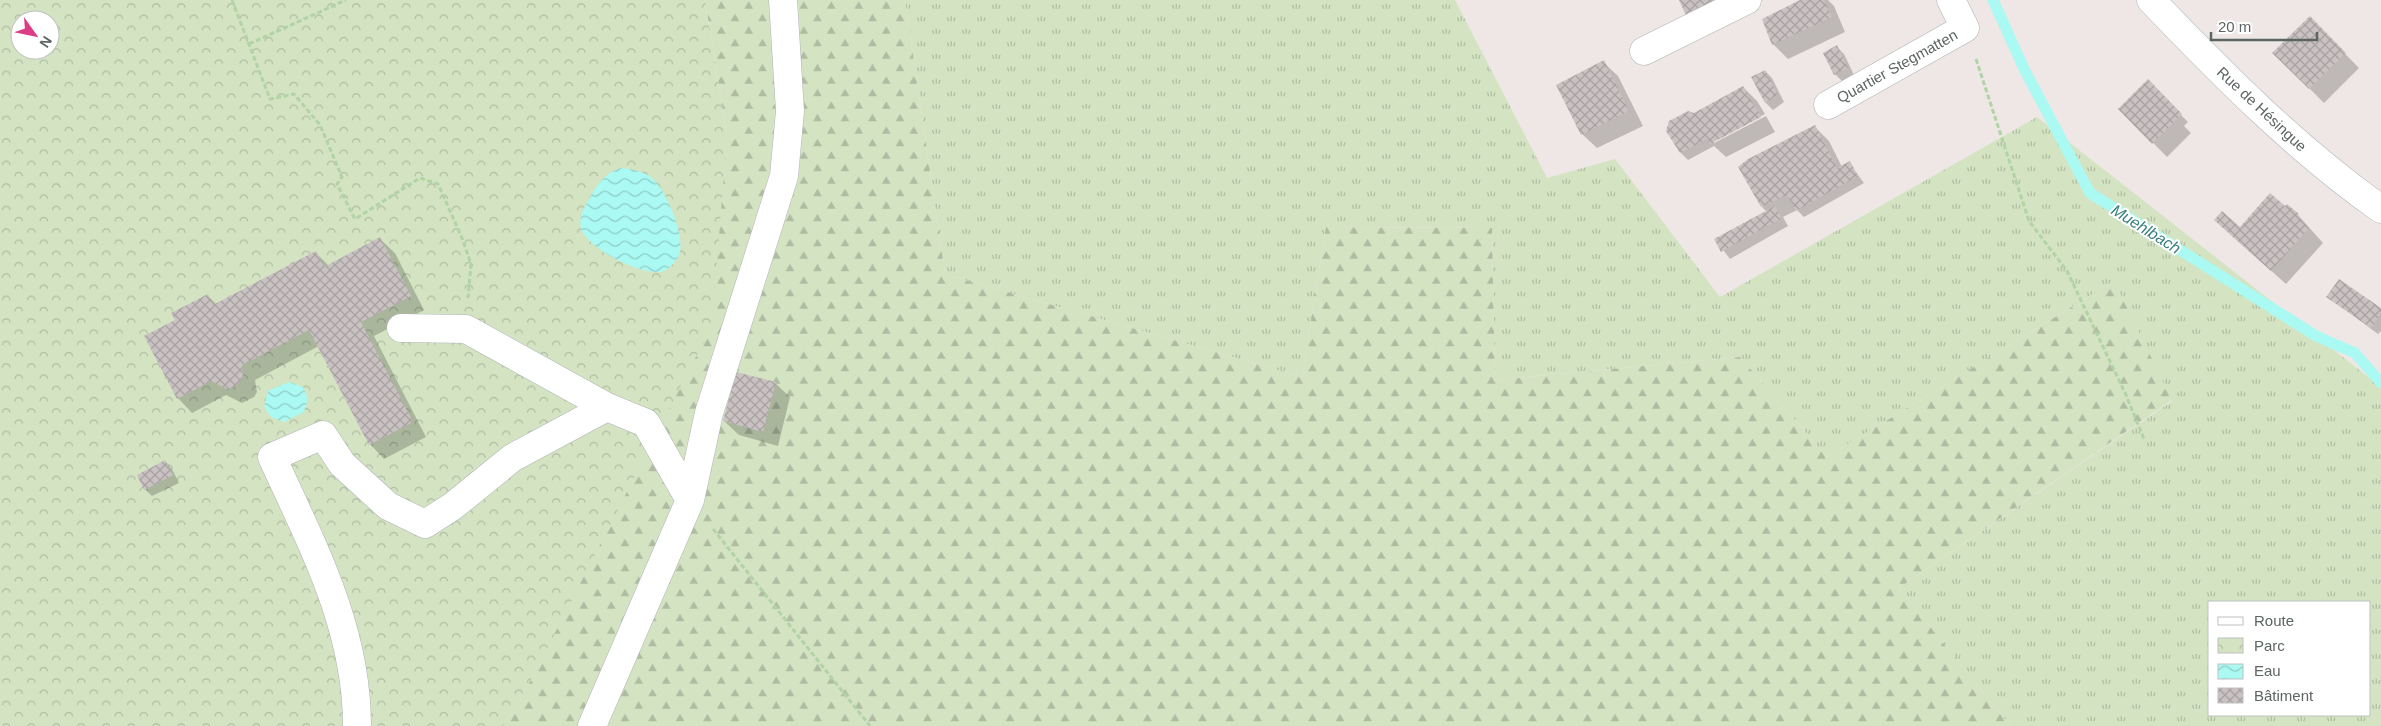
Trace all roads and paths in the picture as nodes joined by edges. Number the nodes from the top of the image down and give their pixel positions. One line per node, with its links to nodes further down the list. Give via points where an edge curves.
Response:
1 (232, 0): 8 (path)
2 (346, 0): 8 (path)
3 (783, 0): 16 (street, via 790,111 784,176 709,413)
4 (1747, 0): 9 (street)
5 (1951, 0): 7 (street, Quartier Stegmatten)
6 (2151, 0): 11 (street, Rue de Hésingue, via 2285,132)
7 (1965, 28): 10 (street, Quartier Stegmatten); 15 (path, via 2030,221 2067,271)
8 (249, 44): 13 (path, via 270,99 294,94 320,125 342,177 336,184 355,219 420,178 438,184 471,264)
9 (1644, 51)
10 (1828, 105)
11 (2381, 209)
12 (401, 328): 13 (street)
13 (466, 328): 14 (street)
14 (607, 407): 16 (street, via 646,423); 17 (street, via 512,458 454,506 425,524 388,506 342,464 323,435 272,457 334,595 346,635 357,695)
15 (2144, 439)
16 (690, 500): 18 (street); 19 (path)
17 (357, 726)
18 (592, 726)
19 (870, 726)

